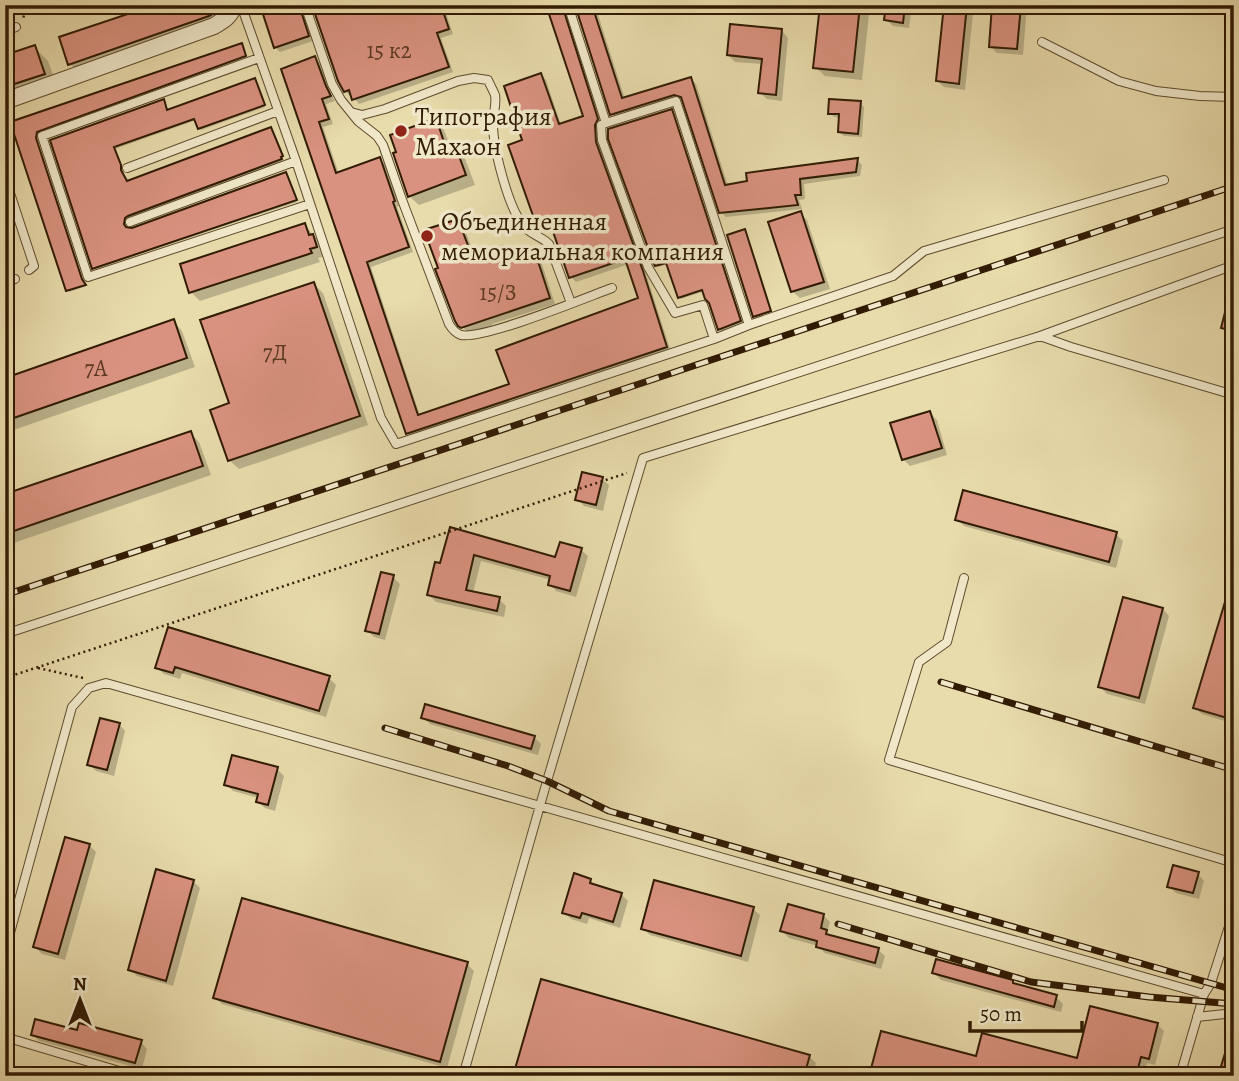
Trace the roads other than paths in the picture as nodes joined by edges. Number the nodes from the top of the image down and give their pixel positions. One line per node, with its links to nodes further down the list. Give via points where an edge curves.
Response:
1 (234, 5): 10 (street, via 226,19 214,26)
2 (241, 5): 8 (lane)
3 (305, 5): 12 (lane, via 332,84)
4 (568, 5): 13 (lane)
5 (16, 27): 6 (lane)
6 (5, 30)
7 (1042, 42): 9 (lane, via 1119,81 1156,91)
8 (259, 58): 11 (lane); 18 (lane, via 42,136 88,277)
9 (1234, 97)
10 (10, 101)
11 (278, 111): 14 (lane); 15 (lane)
12 (351, 112): 26 (lane, via 383,145 453,331 474,335); 26 (lane, via 362,115 385,109 458,81 488,80 496,97 495,145 510,197 524,228 549,244)
13 (606, 123): 27 (lane, via 676,101); 29 (lane, via 601,124 602,140 648,267 675,313 703,305)
14 (296, 161): 18 (lane); 19 (lane)
15 (127, 168)
16 (5, 178): 22 (lane, via 34,266)
17 (1164, 180): 27 (lane, via 924,251 893,276)
18 (310, 204): 29 (lane, via 381,418 396,444)
19 (130, 222)
20 (1234, 229): 32 (lane)
21 (1234, 265): 28 (lane)
22 (29, 270)
23 (15, 279): 24 (lane)
24 (5, 282)
25 (612, 288): 26 (lane)
26 (571, 303)
27 (748, 325): 29 (lane)
28 (1040, 336): 30 (lane); 33 (lane, via 643,458)
29 (714, 339)
30 (1234, 396)
31 (964, 578): 34 (lane, via 947,642 919,662 889,760)
32 (5, 634)
33 (541, 806): 37 (lane, via 106,683 89,688 72,707); 38 (lane); 43 (lane)
34 (1234, 863)
35 (1234, 911): 36 (lane)
36 (1231, 927): 38 (lane)
37 (5, 951)
38 (1204, 994): 40 (lane)
39 (1234, 1013): 40 (lane)
40 (1198, 1017): 44 (lane)
41 (5, 1037): 42 (lane)
42 (136, 1076)
43 (463, 1076)
44 (1180, 1076)

